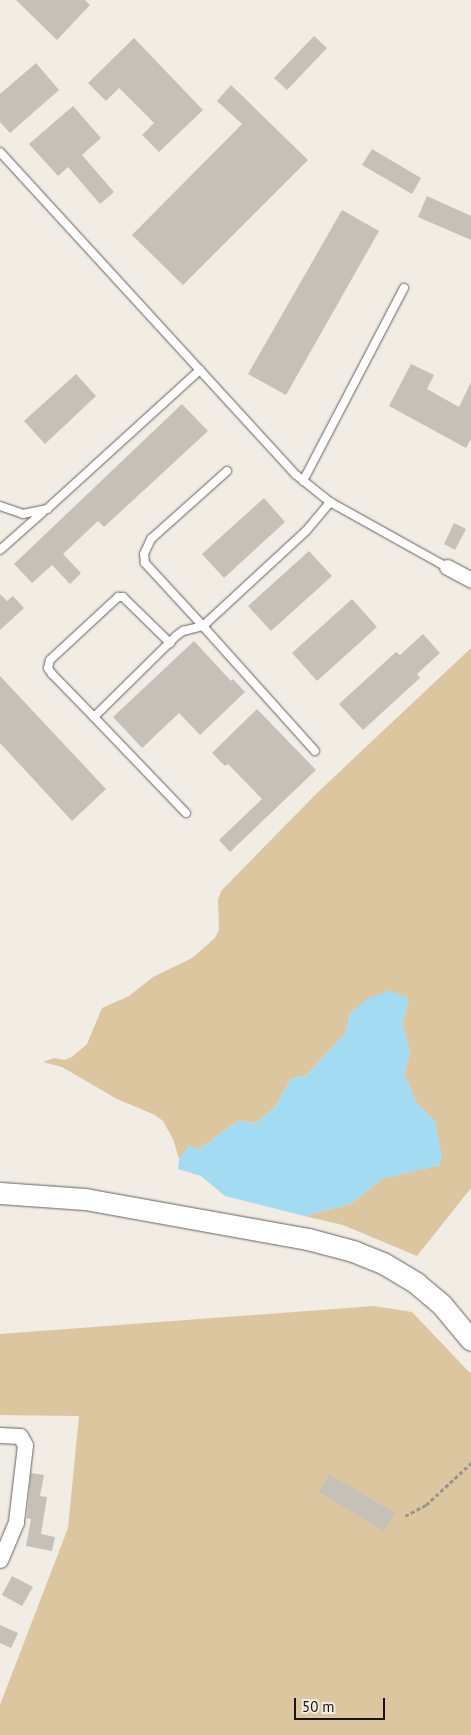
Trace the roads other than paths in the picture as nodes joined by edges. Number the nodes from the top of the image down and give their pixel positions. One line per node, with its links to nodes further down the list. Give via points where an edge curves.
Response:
1 (0, 152): 3 (lane)
2 (404, 288): 5 (lane)
3 (200, 370): 5 (lane); 8 (lane)
4 (227, 471): 12 (lane, via 152,539 144,554 145,563)
5 (303, 482): 6 (lane)
6 (330, 502): 10 (lane); 12 (lane, via 306,531)
7 (0, 506): 8 (lane, via 23,514)
8 (47, 510): 9 (lane)
9 (0, 550)
10 (447, 567): 11 (street)
11 (471, 580)
12 (203, 626): 13 (lane, via 183,631); 15 (lane)
13 (170, 643): 14 (lane); 14 (lane, via 123,598 118,597 50,660 48,668 52,674)
14 (94, 717): 16 (lane)
15 (315, 751)
16 (186, 813)
17 (0, 1193): 18 (street, via 131,1206 308,1239 353,1251 383,1263 416,1283 442,1305)
18 (471, 1340)
19 (0, 1435): 20 (street, via 20,1436 25,1444 16,1522)
20 (0, 1560)

